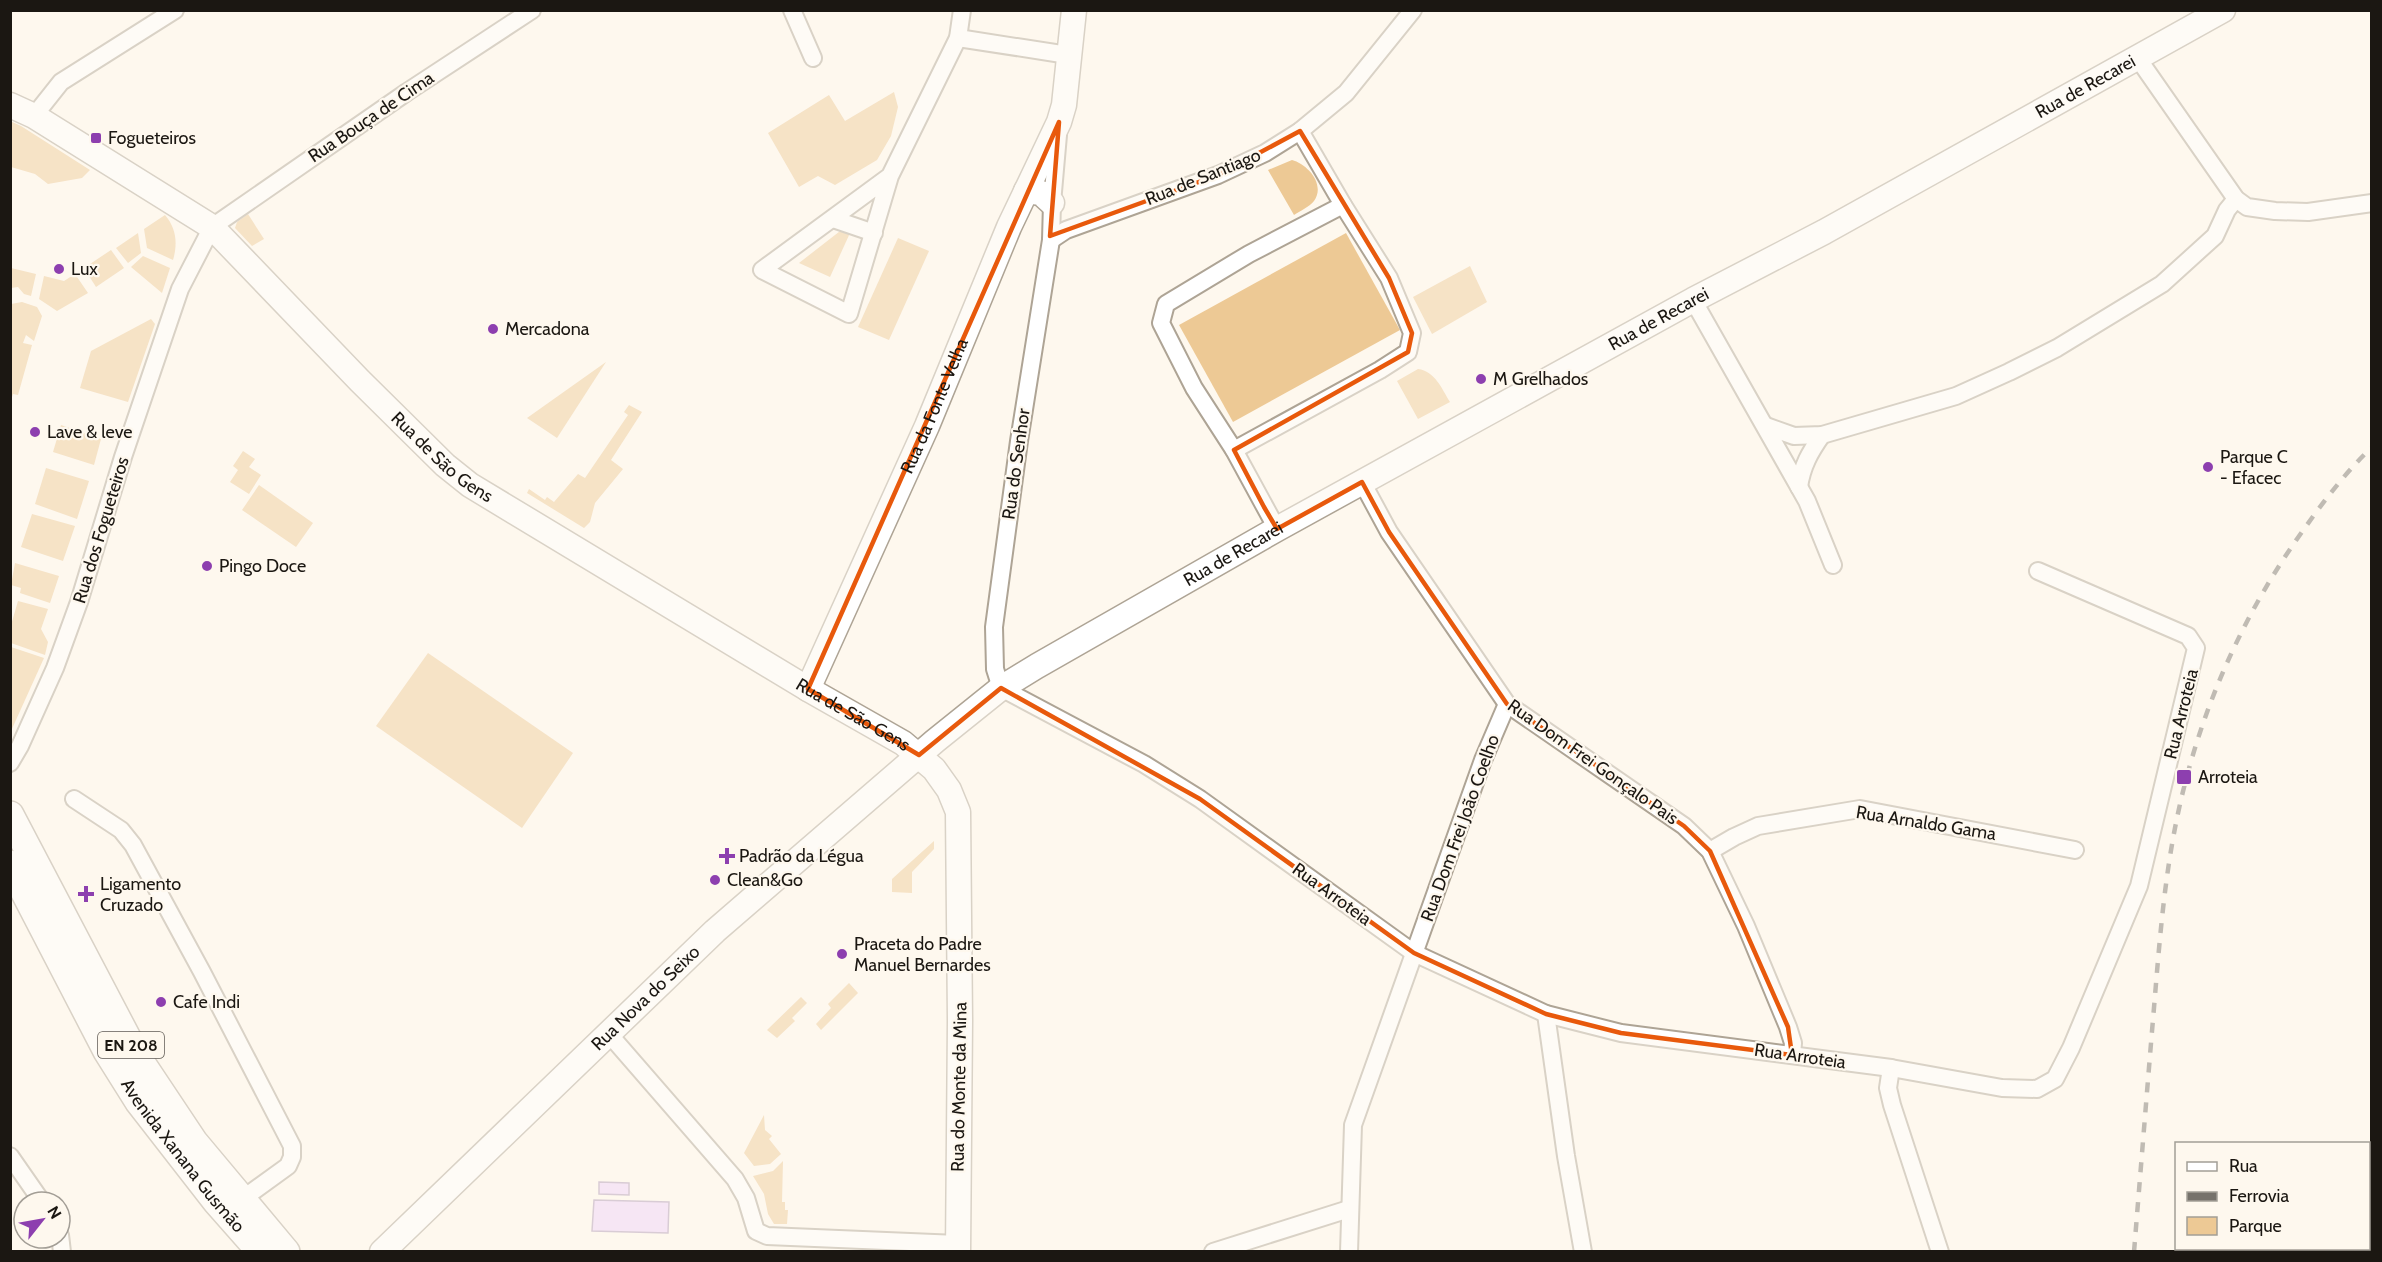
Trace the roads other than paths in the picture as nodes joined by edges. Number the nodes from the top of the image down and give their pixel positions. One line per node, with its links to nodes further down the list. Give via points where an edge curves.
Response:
1 (175, 10): 13 (street, via 62,82)
2 (532, 10): 23 (street, Rua Bouça de Cima)
3 (792, 10): 11 (street)
4 (962, 10): 8 (street)
5 (1074, 10): 9 (main road, Rua da Fonte Velha)
6 (1413, 10): 15 (street, Rua de Santiago, via 1346,93)
7 (2223, 10): 10 (main road, Rua de Recarei)
8 (958, 38): 9 (street); 16 (street)
9 (1068, 55): 14 (main road, Rua da Fonte Velha)
10 (2137, 57): 18 (street); 26 (main road, Rua de Recarei, via 1824,232)
11 (813, 58)
12 (10, 105): 13 (main road, Rua de São Gens)
13 (34, 116): 23 (main road, Rua de São Gens)
14 (1059, 122): 17 (main road, Rua da Fonte Velha); 19 (street, Rua da Fonte Velha)
15 (1300, 131): 21 (street); 25 (street, Rua de Santiago, via 1218,175 1066,230)
16 (890, 176): 22 (street); 24 (street)
17 (1026, 191): 19 (main road, via 1041,193); 36 (main road, Rua da Fonte Velha, via 927,426)
18 (2236, 199): 20 (street, via 2247,207 2308,212); 28 (street, via 2214,236 2162,284 2057,348 1956,396)
19 (1052, 202): 25 (street, Rua da Fonte Velha)
20 (2372, 203)
21 (1343, 205): 29 (street, via 1389,278 1412,333 1408,352); 29 (street, via 1249,254 1166,304 1161,323 1194,388)
22 (833, 219): 24 (street); 24 (street, via 762,270 849,314)
23 (212, 227): 36 (main road, Rua de São Gens, via 353,374 470,485); 39 (street, Rua dos Fogueteiros, via 180,289 55,668)
24 (874, 233)
25 (1050, 240): 35 (street, Rua do Senhor, via 994,627 995,669)
26 (1693, 300): 27 (street); 30 (main road, Rua de Recarei)
27 (1766, 426): 28 (street, via 1794,436); 31 (street)
28 (1822, 435): 31 (street, via 1802,470)
29 (1234, 450): 32 (street)
30 (1362, 482): 32 (main road, Rua de Recarei); 37 (street, Rua Dom Frei Gonçalo Pais, via 1389,532)
31 (1799, 487): 33 (street)
32 (1277, 528): 35 (main road, Rua de Recarei)
33 (1833, 565)
34 (2037, 571): 49 (street, Rua Arroteia, via 2188,636 2196,648 2139,886 2072,1048 2055,1078 2037,1089 2002,1088)
35 (1001, 688): 38 (main road, Rua de Recarei); 45 (street, Rua Arroteia, via 1144,764 1200,799)
36 (808, 689): 38 (main road, Rua de São Gens)
37 (1507, 704): 43 (street, Rua Dom Frei Gonçalo Pais, via 1684,826); 45 (street, Rua Dom Frei João Coelho)
38 (919, 755): 47 (main road, Rua Nova do Seixo, via 715,931); 54 (main road, Rua do Monte da Mina, via 949,790 958,812)
39 (10, 763)
40 (74, 799): 52 (street, via 121,830 133,845 292,1146 288,1166)
41 (10, 815): 52 (main road, Avenida Xanana Gusmão / EN 208, via 136,1055 194,1142)
42 (2075, 850): 43 (street, Rua Arnaldo Gama, via 1860,809 1758,826)
43 (1710, 851): 48 (street, Rua Dom Frei Gonçalo Pais, via 1788,1027)
44 (10, 864): 55 (main road, Avenida Xanana Gusmão / EN 208, via 107,1052 139,1102 216,1201)
45 (1414, 953): 46 (street, Rua Arroteia); 53 (street, Rua Dom Frei João Coelho, via 1353,1125)
46 (1546, 1014): 48 (street, Rua Arroteia, via 1621,1033); 60 (street)
47 (609, 1034): 54 (street, via 735,1179 746,1198 756,1231 767,1236); 57 (main road, Rua Nova do Seixo)
48 (1792, 1055): 49 (street, Rua Arroteia)
49 (1891, 1068): 61 (street, via 1888,1088 1892,1105)
50 (10, 1156): 51 (street)
51 (34, 1190)
52 (241, 1200): 56 (main road, Avenida Xanana Gusmão / EN 208)
53 (1349, 1209): 58 (street); 59 (street, Rua Dom Frei João Coelho)
54 (958, 1248)
55 (261, 1251)
56 (286, 1251)
57 (382, 1251)
58 (1213, 1251)
59 (1349, 1251)
60 (1583, 1251)
61 (1940, 1251)

